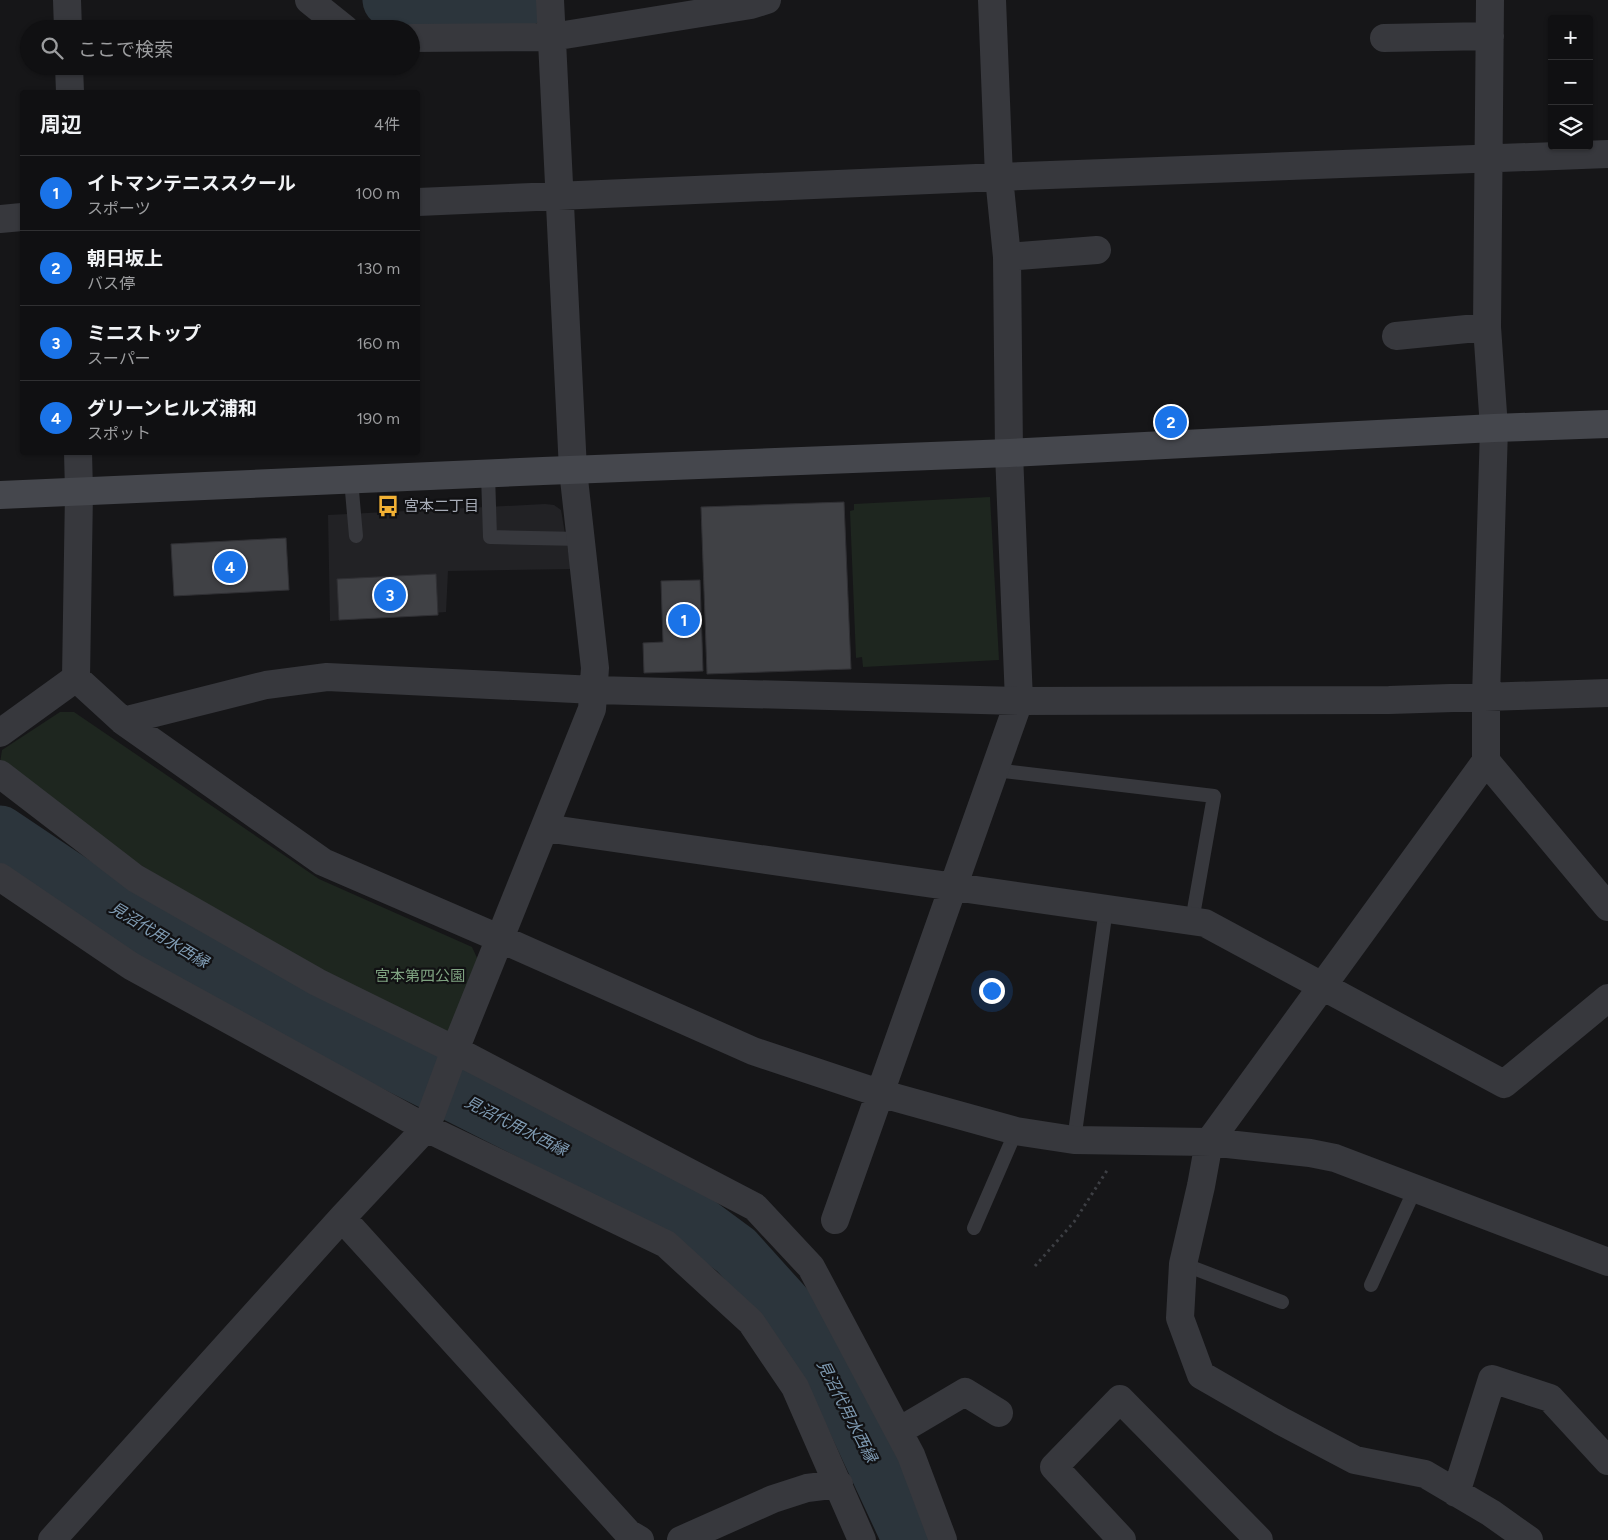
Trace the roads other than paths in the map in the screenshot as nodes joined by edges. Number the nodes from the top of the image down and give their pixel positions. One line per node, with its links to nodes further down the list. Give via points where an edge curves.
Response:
1 (68, 0): 6 (street)
2 (308, 0): 7 (street)
3 (766, 0): 8 (street, via 752,5)
4 (992, 0): 16 (street)
5 (1490, 0): 9 (street)
6 (68, 20)
7 (334, 20)
8 (551, 21): 10 (street); 17 (street)
9 (1490, 36): 11 (street); 15 (street)
10 (420, 37)
11 (1384, 38)
12 (69, 75): 13 (street)
13 (70, 90)
14 (1608, 154): 15 (street)
15 (1489, 159): 16 (street); 23 (street)
16 (999, 177): 17 (street); 22 (street)
17 (560, 197): 18 (street); 29 (street)
18 (420, 202)
19 (20, 218): 20 (street)
20 (0, 219)
21 (1097, 250): 22 (street)
22 (1007, 257): 27 (street)
23 (1487, 327): 24 (street); 26 (street)
24 (1396, 336)
25 (1608, 424): 26 (street)
26 (1494, 428): 27 (street); 39 (street)
27 (1009, 453): 29 (street); 40 (street)
28 (78, 455): 32 (street)
29 (572, 470): 30 (street); 35 (street)
30 (488, 474): 31 (street); 35 (lane, via 490,537)
31 (352, 480): 32 (street); 34 (lane)
32 (79, 492): 33 (street); 36 (street)
33 (0, 495)
34 (356, 536)
35 (580, 539): 37 (street)
36 (76, 678): 41 (street); 42 (street)
37 (595, 690): 40 (street); 41 (street, via 327,677 266,685); 46 (street, via 592,709)
38 (1608, 693): 39 (street)
39 (1486, 697): 40 (street); 43 (street)
40 (1019, 701): 44 (street)
41 (123, 721): 52 (street, via 323,862)
42 (0, 733)
43 (1486, 761): 49 (street); 53 (street)
44 (995, 770): 48 (street); 51 (lane, via 1214,796)
45 (0, 774): 55 (street, via 136,878)
46 (544, 828): 48 (street); 52 (street)
47 (0, 877): 57 (street, via 131,966)
48 (953, 886): 50 (street); 56 (street)
49 (1608, 907)
50 (1106, 909): 51 (street); 59 (lane)
51 (1192, 921): 53 (street, via 1205,924)
52 (501, 939): 55 (street); 56 (street, via 753,1050)
53 (1322, 986): 54 (street, via 1504,1084); 60 (street)
54 (1608, 998)
55 (453, 1057): 57 (street); 70 (street, via 756,1207 817,1257)
56 (880, 1093): 58 (street); 63 (street)
57 (429, 1120): 62 (street); 72 (street, via 666,1244 751,1322 795,1387)
58 (1016, 1131): 59 (street); 64 (lane)
59 (1074, 1140): 60 (street)
60 (1209, 1142): 61 (street, via 1335,1158); 66 (street)
61 (1415, 1189): 65 (street); 67 (lane)
62 (342, 1218): 74 (street); 75 (street, via 628,1533)
63 (835, 1220)
64 (974, 1228)
65 (1608, 1262)
66 (1183, 1264): 68 (lane); 73 (street, via 1180,1318 1201,1375 1355,1460 1425,1474)
67 (1371, 1285)
68 (1282, 1302)
69 (999, 1414): 70 (street, via 965,1392)
70 (899, 1432): 78 (street)
71 (1608, 1462): 73 (street, via 1550,1398 1492,1379)
72 (839, 1484): 76 (street, via 807,1488 773,1499); 77 (street)
73 (1456, 1493): 81 (street)
74 (52, 1540)
75 (640, 1540)
76 (681, 1540)
77 (862, 1540)
78 (943, 1540)
79 (1122, 1540): 80 (street, via 1054,1467 1120,1399)
80 (1259, 1540)
81 (1529, 1540)

